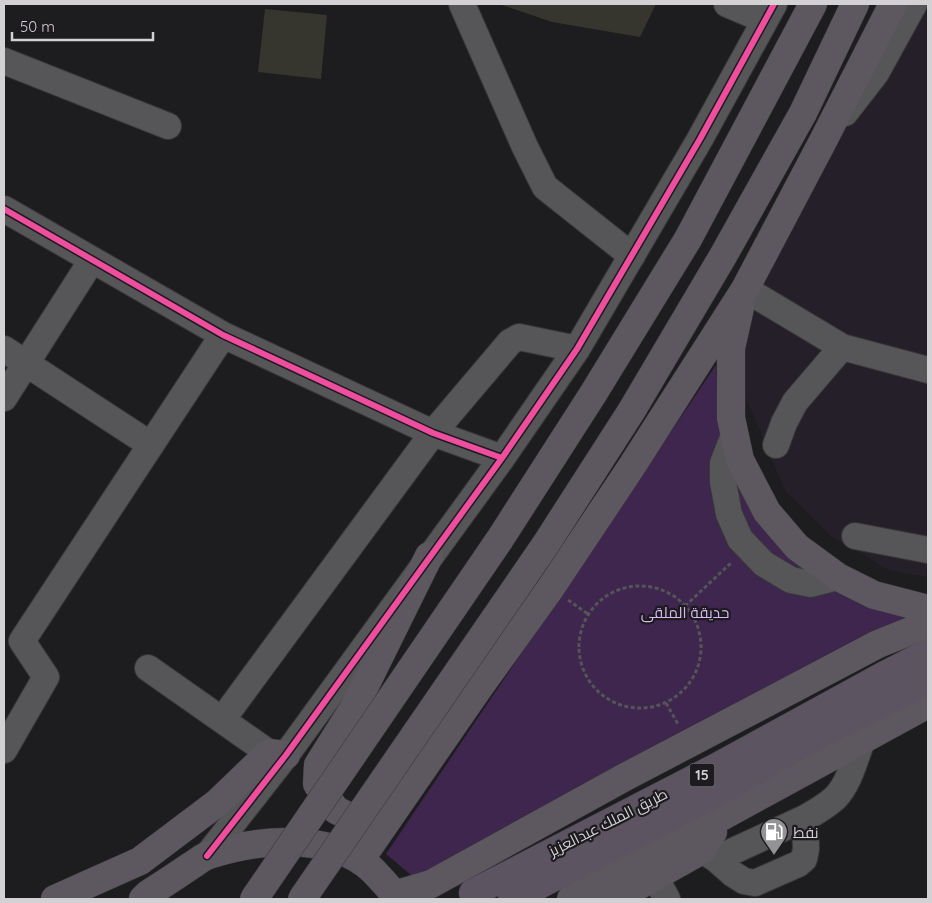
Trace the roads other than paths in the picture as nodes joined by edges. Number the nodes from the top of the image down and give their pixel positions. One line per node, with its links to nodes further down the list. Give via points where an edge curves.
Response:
1 (462, 4): 12 (street, via 545,186)
2 (727, 4): 7 (street)
3 (813, 4): 54 (main road, bridge, via 688,239 593,394 500,538)
4 (855, 4): 55 (main road, bridge, via 803,113 632,410 546,544)
5 (893, 4): 10 (main road)
6 (914, 4): 10 (street, via 876,73)
7 (769, 12): 12 (street)
8 (4, 61): 9 (street)
9 (168, 126)
10 (823, 141): 14 (main road)
11 (4, 210): 13 (street)
12 (632, 256): 18 (street)
13 (92, 260): 15 (street); 19 (street)
14 (745, 289): 16 (street); 23 (main road, via 731,348); 37 (main road, via 556,581)
15 (223, 335): 22 (street); 24 (street)
16 (842, 348): 20 (street); 25 (street, via 795,402)
17 (4, 349): 19 (street)
18 (577, 349): 22 (street, via 519,337 510,342); 26 (street)
19 (26, 364): 21 (street); 24 (street)
20 (928, 370)
21 (4, 398)
22 (433, 433): 26 (street); 39 (street)
23 (734, 435): 30 (main road, via 740,460 767,512 797,548); 30 (street, via 724,463 723,482 729,514 740,539 764,564 791,580 811,584)
24 (151, 445): 33 (street)
25 (776, 445)
26 (502, 458): 29 (street)
27 (855, 536): 28 (street)
28 (928, 550)
29 (429, 556): 37 (main road, via 355,706 318,765 317,784 336,810 362,823 395,796); 42 (street)
30 (838, 577): 31 (main road, via 874,594)
31 (928, 609)
32 (928, 624): 48 (main road, via 878,644)
33 (13, 636): 41 (street, via 46,677)
34 (928, 653): 50 (highway, طريق الملك عبدالعزيز / 15, via 713,769)
35 (148, 668): 39 (street)
36 (928, 682): 57 (highway, طريق الملك عبدالعزيز / 15, via 821,733 716,794)
37 (478, 689): 47 (main road)
38 (928, 704): 40 (main road)
39 (222, 720): 42 (street)
40 (862, 741): 43 (main road); 44 (street, via 836,796)
41 (4, 750)
42 (277, 754): 46 (street); 52 (main road, via 140,861)
43 (722, 818): 45 (main road); 58 (main road)
44 (805, 818): 45 (street); 45 (street, via 804,859 755,883 733,874)
45 (709, 855): 49 (main road)
46 (207, 856): 47 (main road, via 262,842 305,843 340,850); 53 (main road)
47 (360, 860): 51 (main road, via 377,874)
48 (466, 864): 51 (main road, via 431,884); 56 (main road)
49 (661, 888): 59 (main road)
50 (473, 892)
51 (395, 897)
52 (55, 899)
53 (143, 899)
54 (254, 899)
55 (302, 899)
56 (444, 899)
57 (512, 899)
58 (571, 899)
59 (615, 899)

